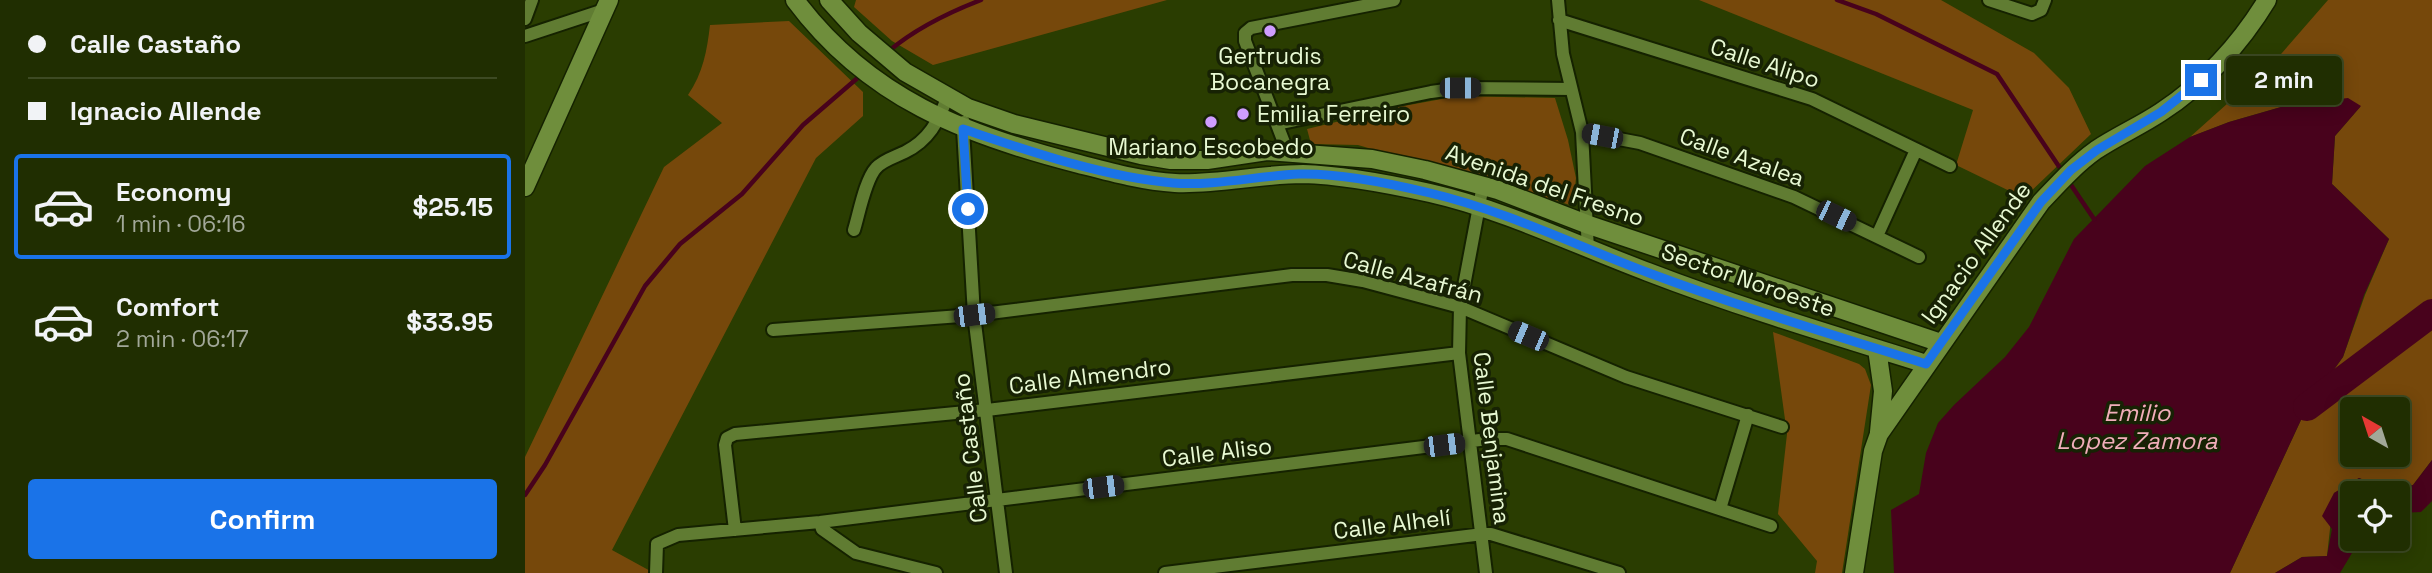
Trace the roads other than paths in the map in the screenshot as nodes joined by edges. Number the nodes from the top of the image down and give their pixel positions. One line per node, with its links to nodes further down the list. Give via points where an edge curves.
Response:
1 (795, 0): 14 (street, Avenida del Fresno, via 841,51 885,86)
2 (1394, 0): 15 (street, via 1251,28 1245,33)
3 (1558, 0): 9 (street)
4 (1989, 0): 8 (street, via 2032,14)
5 (2267, 0): 33 (street, Ignacio Allende, via 2234,46 2193,88 2071,170 2041,202)
6 (833, 2): 12 (street, Avenida del Fresno, via 859,33 898,66)
7 (606, 5): 10 (street); 20 (street)
8 (2043, 5)
9 (1559, 20): 11 (street); 18 (street, Calle Alipo, via 1812,99)
10 (525, 36)
11 (1571, 89): 15 (street, via 1441,90); 17 (street)
12 (947, 98): 13 (street, Avenida del Fresno); 14 (street)
13 (968, 108): 16 (street, Calle Castaño); 19 (street, Avenida del Fresno, via 1051,134 1171,160)
14 (939, 118): 16 (street, Avenida del Fresno); 26 (street, via 922,143 876,169)
15 (1277, 124): 19 (street)
16 (963, 129): 24 (street, Avenida del Fresno, via 1061,159 1172,183 1324,175 1430,193); 31 (street, Calle Castaño)
17 (1582, 132): 25 (street); 27 (street, Calle Azalea, via 1640,143 1794,197)
18 (1916, 150): 21 (street, Calle Alipo); 27 (street)
19 (1288, 153): 22 (street, Avenida del Fresno, via 1372,159)
20 (533, 154): 23 (street)
21 (1950, 166)
22 (1483, 185): 24 (street, Calle Benjamina); 25 (street, Avenida del Fresno)
23 (525, 187)
24 (1479, 207): 28 (street, Sector Noroeste); 30 (street, Calle Benjamina)
25 (1589, 225): 28 (street); 33 (street, Avenida del Fresno)
26 (853, 230)
27 (1877, 236): 29 (street, Calle Azalea)
28 (1588, 250): 34 (street, Sector Noroeste)
29 (1919, 257)
30 (1459, 307): 31 (street, Calle Azafrán, via 1363,281 1292,275); 35 (street, Calle Benjamina); 38 (street, Calle Azafrán, via 1626,377)
31 (974, 315): 32 (street, Calle Azafrán); 37 (street, Calle Castaño)
32 (773, 330)
33 (1941, 343): 36 (street, Ignacio Allende)
34 (1877, 349): 36 (street, Sector Noroeste); 40 (street, via 1883,391)
35 (1459, 353): 37 (street, Calle Almendro); 41 (street, Calle Benjamina)
36 (1926, 364): 40 (street, Ignacio Allende)
37 (987, 410): 42 (street, Calle Castaño); 46 (street, Calle Almendro, via 735,433 725,445)
38 (1748, 415): 39 (street, Calle Azafrán); 43 (street)
39 (1782, 427)
40 (1879, 434): 54 (street, Ignacio Allende)
41 (1471, 442): 42 (street, Calle Aliso); 43 (street, Calle Aliso, via 1507,439); 47 (street, Calle Benjamina)
42 (998, 500): 44 (street, Calle Aliso); 50 (street, Calle Castaño)
43 (1720, 509): 45 (street, Calle Aliso)
44 (820, 522): 46 (street, Calle Aliso); 49 (street, via 822,529 856,553)
45 (1771, 526)
46 (735, 530): 48 (street, Calle Aliso, via 678,536 657,544)
47 (1483, 534): 51 (street, Calle Alhelí); 52 (street, Calle Benjamina); 53 (street, Calle Alhelí)
48 (656, 573)
49 (936, 573)
50 (1006, 573)
51 (1165, 573)
52 (1486, 573)
53 (1619, 573)
54 (1854, 573)

